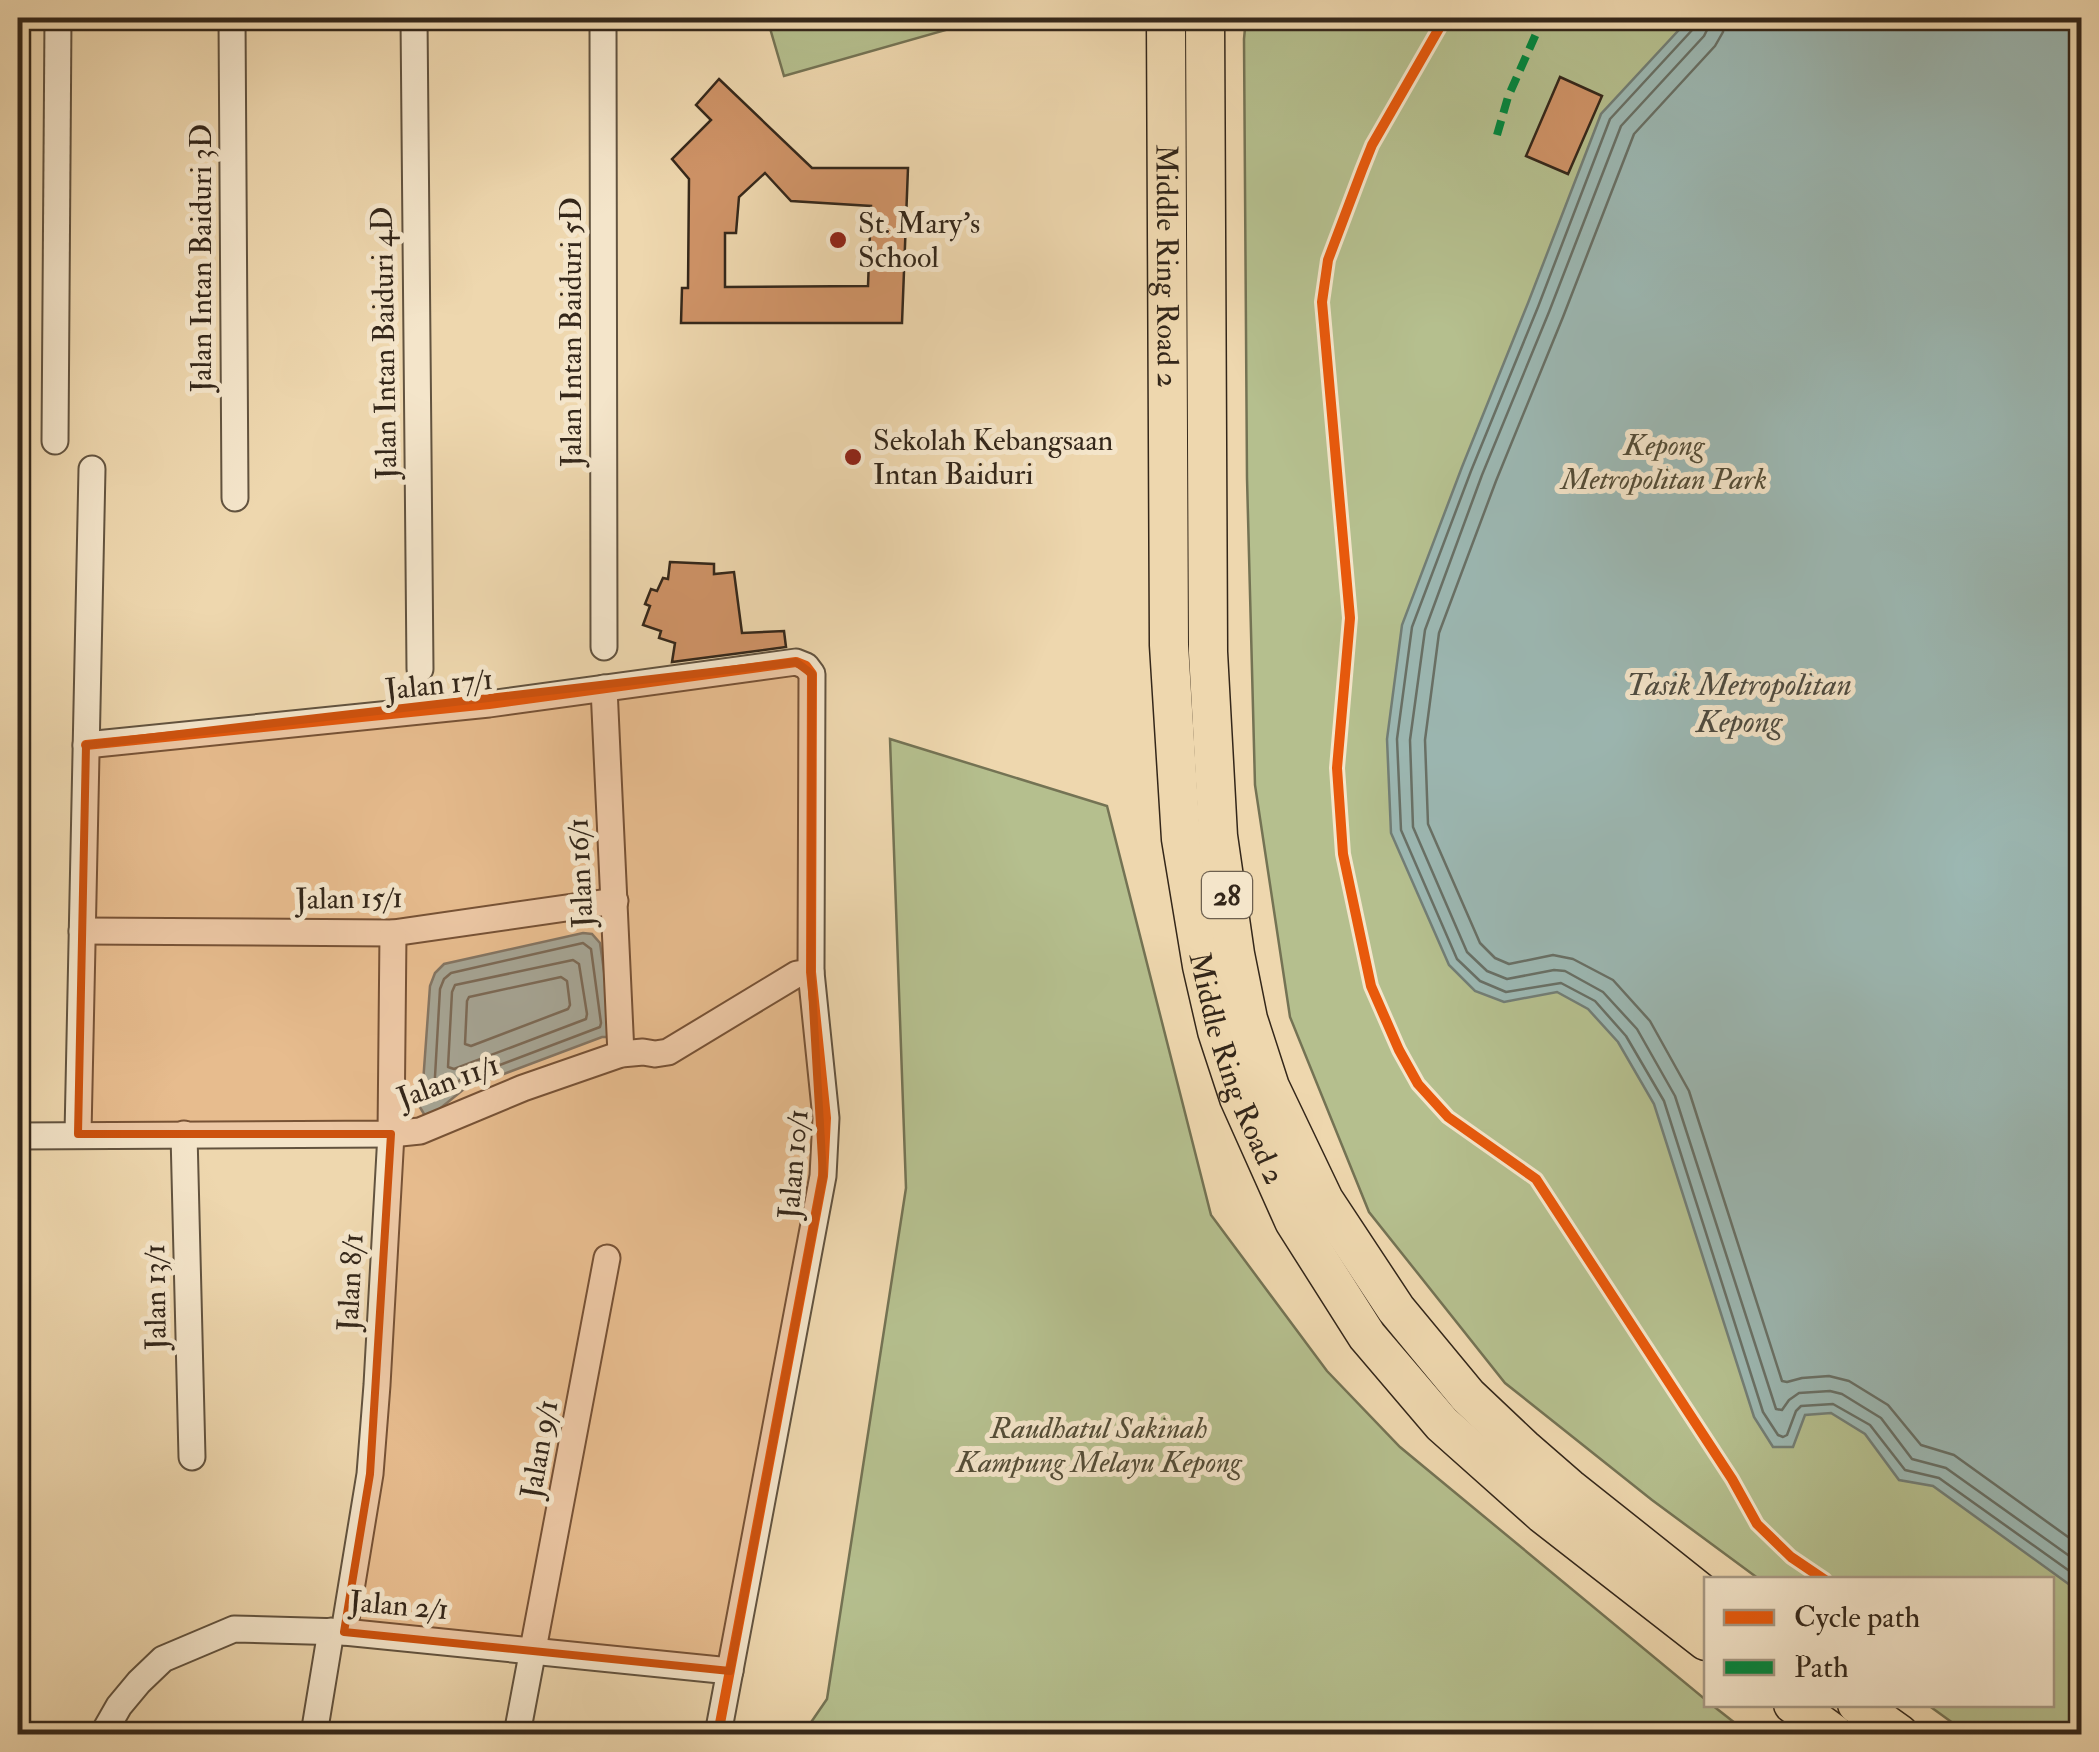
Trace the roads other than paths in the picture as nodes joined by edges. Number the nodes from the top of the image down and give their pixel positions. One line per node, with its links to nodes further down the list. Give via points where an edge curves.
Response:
1 (58, 18): 7 (street)
2 (232, 18): 9 (street, Jalan Intan Baiduri 3D)
3 (414, 18): 12 (street, Jalan Intan Baiduri 4D)
4 (603, 18): 10 (street, Jalan Intan Baiduri 5D)
5 (1166, 18): 28 (highway, Middle Ring Road 2 / 28, via 1170,645 1180,839 1217,1031 1239,1098 1294,1221 1367,1336 1442,1424)
6 (1206, 18): 26 (highway, Middle Ring Road 2 / 28, via 1208,652 1218,836 1248,1020 1270,1087 1324,1200 1396,1308 1468,1396 1569,1488)
7 (55, 441)
8 (92, 469): 14 (street)
9 (236, 498)
10 (604, 647)
11 (796, 662): 13 (street, Jalan 17/1); 18 (street, Jalan 10/1, via 812,674)
12 (420, 669)
13 (604, 688): 14 (street, Jalan 17/1); 15 (street, Jalan 16/1)
14 (86, 745): 16 (street)
15 (614, 901): 17 (street, Jalan 15/1); 19 (street, Jalan 16/1)
16 (82, 932): 17 (street, Jalan 15/1); 20 (street)
17 (393, 933): 22 (street, Jalan 8/1)
18 (812, 972): 19 (street, Jalan 11/1, via 797,974 668,1052); 30 (street, Jalan 10/1, via 826,1118 823,1176)
19 (621, 1054): 22 (street, Jalan 11/1, via 420,1131)
20 (78, 1134): 21 (street, Jalan 11/1); 23 (street, Jalan 11/1)
21 (184, 1134): 22 (street, Jalan 11/1); 25 (street, Jalan 13/1)
22 (390, 1134): 27 (street, Jalan 8/1, via 370,1474)
23 (18, 1136)
24 (607, 1258): 29 (street, Jalan 9/1)
25 (192, 1457)
26 (1704, 1595)
27 (338, 1632): 29 (street, Jalan 2/1); 33 (street, Jalan 2/1, via 234,1629 163,1658); 34 (street, Jalan 8/1)
28 (1704, 1639)
29 (534, 1651): 30 (street, Jalan 2/1); 35 (street, Jalan 9/1)
30 (730, 1671): 36 (street, Jalan 10/1)
31 (1796, 1707): 37 (highway)
32 (1861, 1707): 38 (highway)
33 (103, 1734)
34 (314, 1734)
35 (517, 1734)
36 (718, 1734)
37 (1834, 1734)
38 (1899, 1734)

